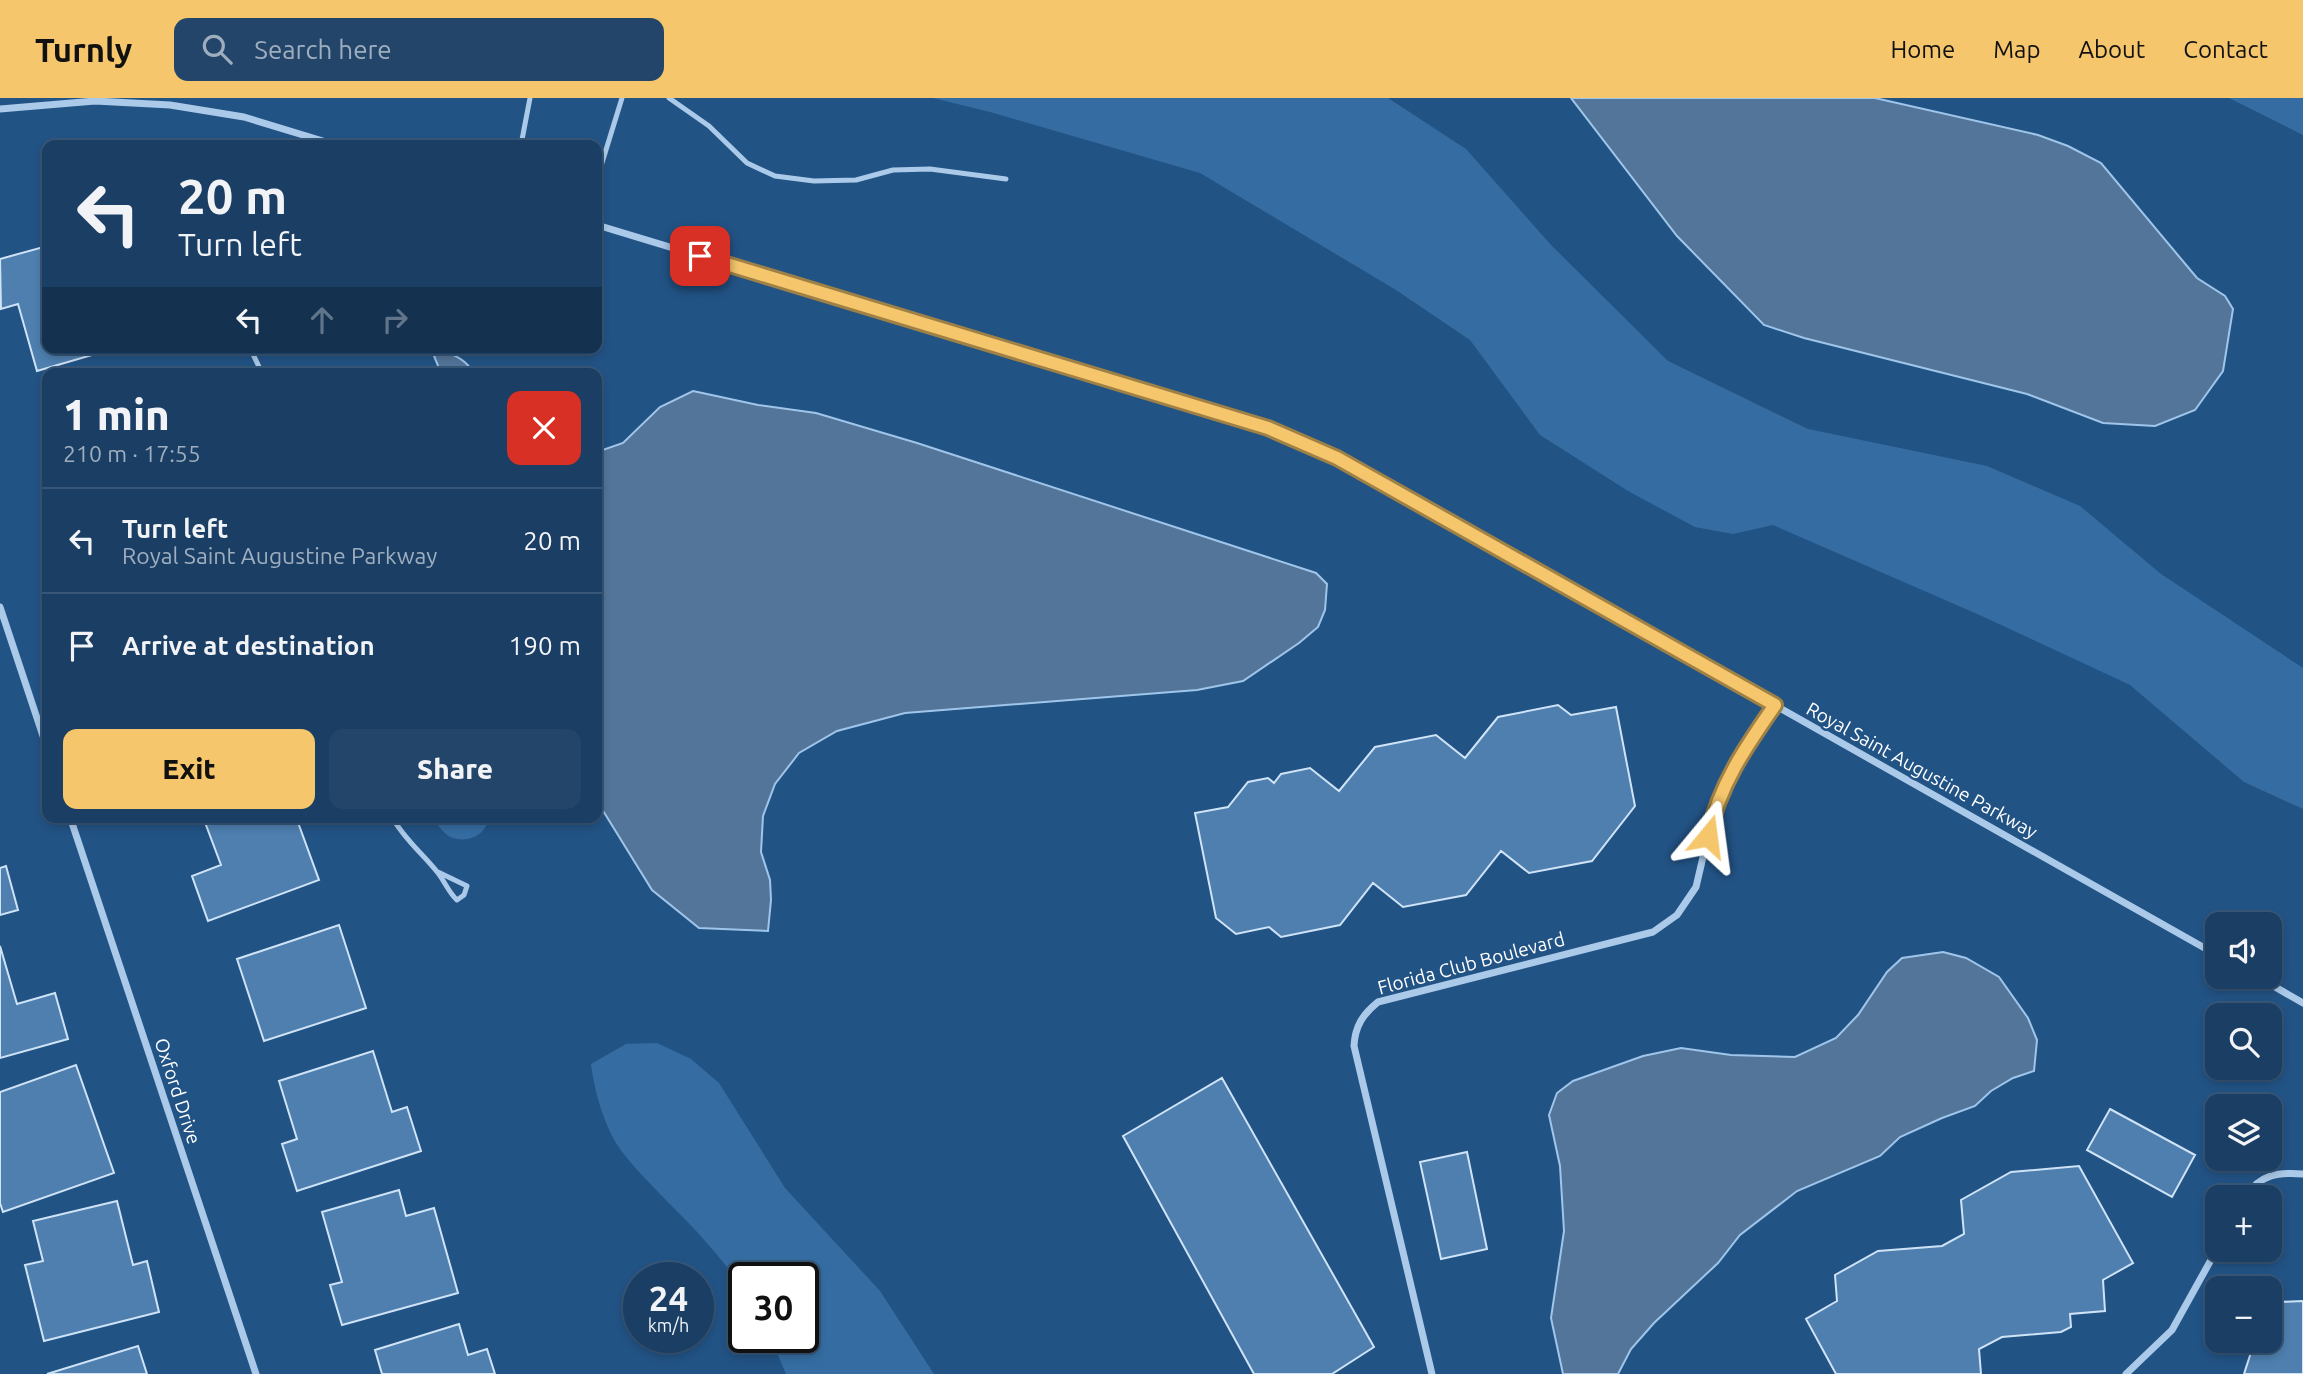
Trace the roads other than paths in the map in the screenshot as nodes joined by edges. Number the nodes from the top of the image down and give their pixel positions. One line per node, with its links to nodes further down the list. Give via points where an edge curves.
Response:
1 (530, 98): 6 (lane)
2 (622, 98): 7 (lane)
3 (669, 98): 8 (lane, via 709,126 747,163 775,176 856,180 893,170 930,169)
4 (0, 109): 5 (street, via 95,101 170,105 244,117)
5 (319, 140)
6 (522, 140)
7 (602, 163)
8 (1006, 179)
9 (602, 227): 11 (street, Royal Saint Augustine Parkway, via 1268,428 1337,458)
10 (0, 607): 12 (street)
11 (1775, 705): 16 (street, Royal Saint Augustine Parkway); 23 (street, Florida Club Boulevard, via 1735,762 1714,810 1696,887 1677,915 1653,932 1378,1002 1364,1013 1354,1033 1354,1046)
12 (42, 733)
13 (72, 823): 22 (street, Oxford Drive)
14 (395, 823): 15 (lane)
15 (438, 872): 15 (lane, via 467,886 464,895 457,900)
16 (2205, 948)
17 (2279, 989): 18 (street)
18 (2303, 1003)
19 (2303, 1174): 20 (street, via 2283,1172)
20 (2253, 1185)
21 (2210, 1262): 24 (street, via 2172,1330)
22 (257, 1374)
23 (1432, 1374)
24 (2126, 1374)

